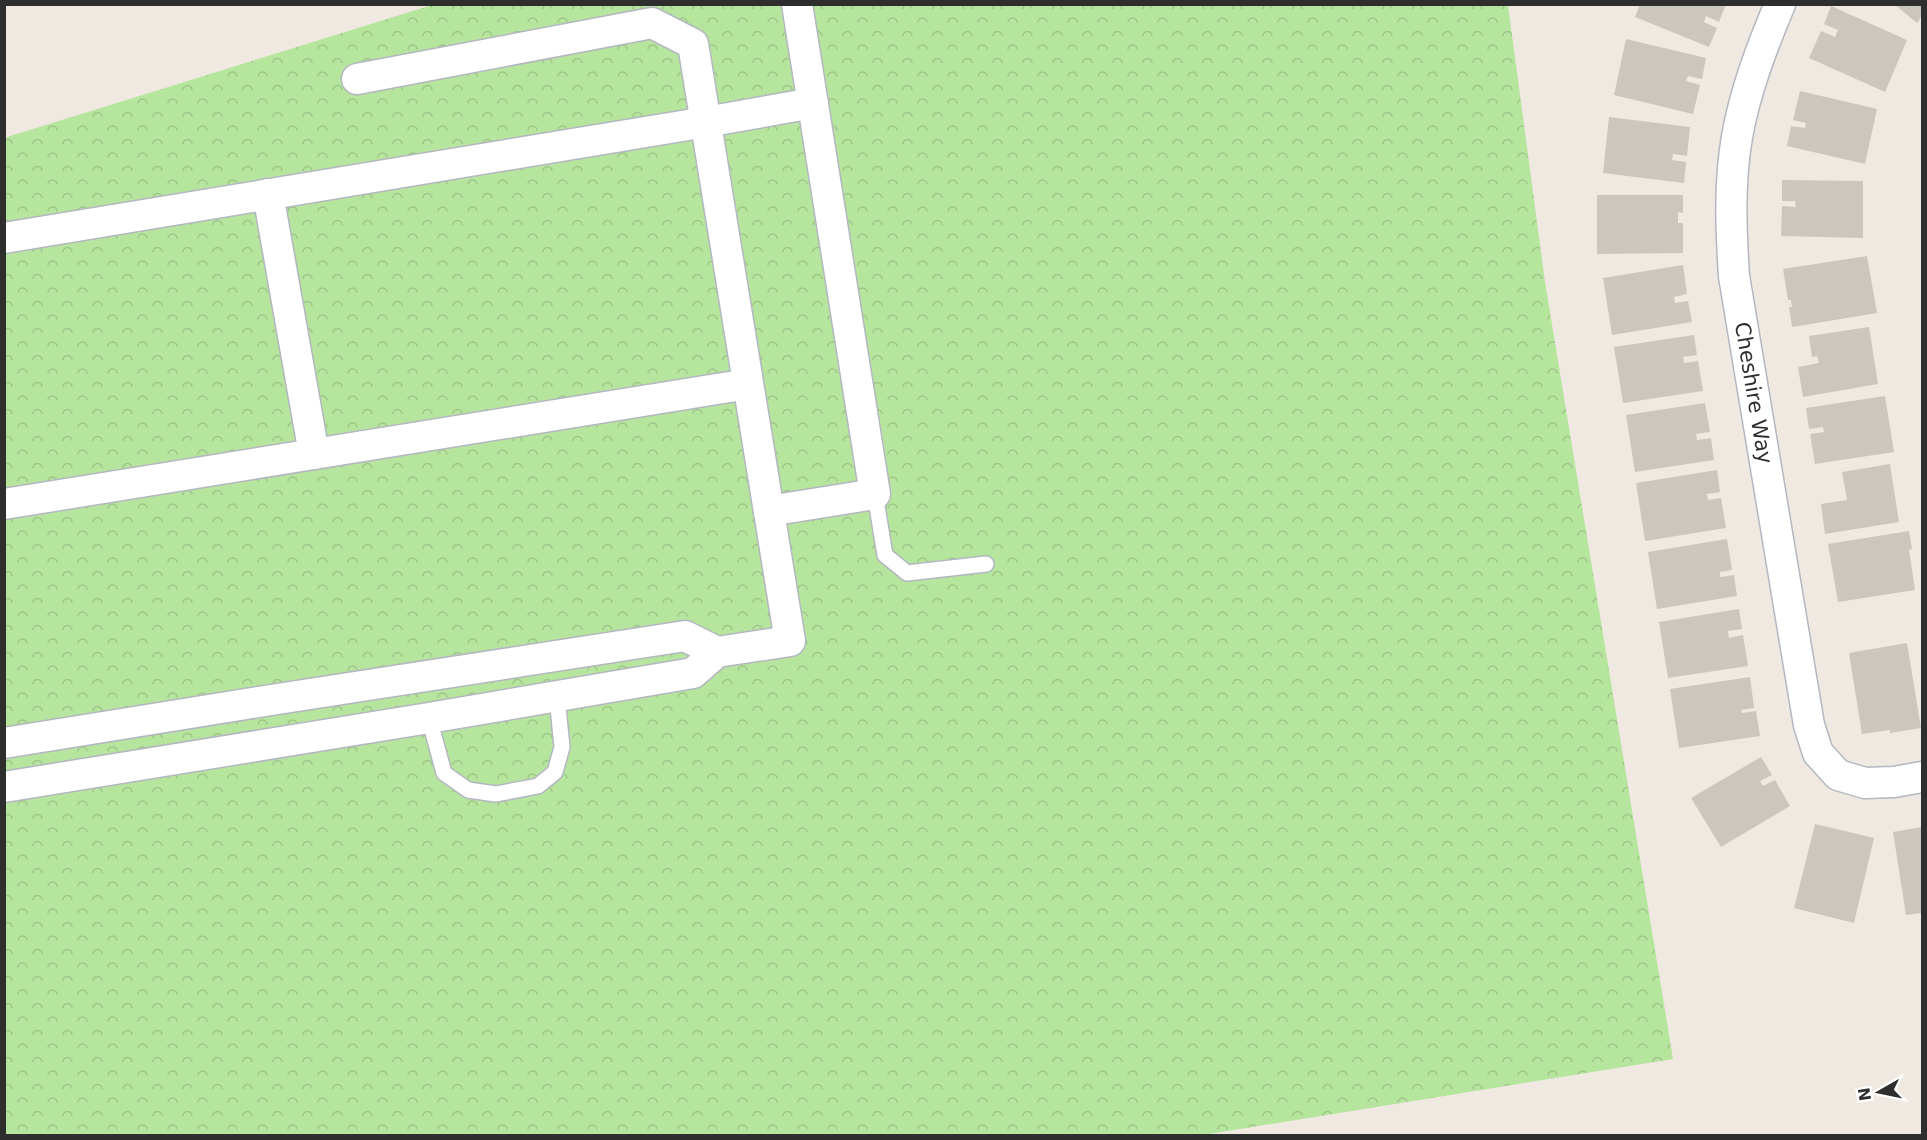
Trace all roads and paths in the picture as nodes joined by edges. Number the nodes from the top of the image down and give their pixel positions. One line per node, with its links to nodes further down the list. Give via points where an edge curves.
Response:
1 (797, 4): 4 (street)
2 (1780, 4): 20 (street, Cheshire Way, via 1761,52 1737,137 1731,232 1734,276 1809,725 1818,753 1838,775 1865,783)
3 (357, 79): 5 (street, via 652,23 693,44)
4 (813, 103): 5 (street); 10 (street)
5 (706, 122): 6 (street); 8 (street)
6 (268, 194): 7 (street); 9 (street)
7 (4, 238)
8 (748, 384): 9 (street); 12 (street)
9 (314, 454): 11 (street)
10 (875, 494): 12 (street); 13 (lane, via 885,555 907,573)
11 (4, 504)
12 (769, 511): 14 (street, via 790,641)
13 (986, 564)
14 (717, 652): 15 (street, via 685,636); 16 (street, via 693,673)
15 (469, 669): 17 (street); 19 (street)
16 (557, 697): 17 (street); 18 (lane, via 562,747 555,772 538,786 496,794 468,790 444,773)
17 (477, 710): 18 (street)
18 (429, 718): 21 (street)
19 (4, 743)
20 (1923, 777)
21 (4, 787)

